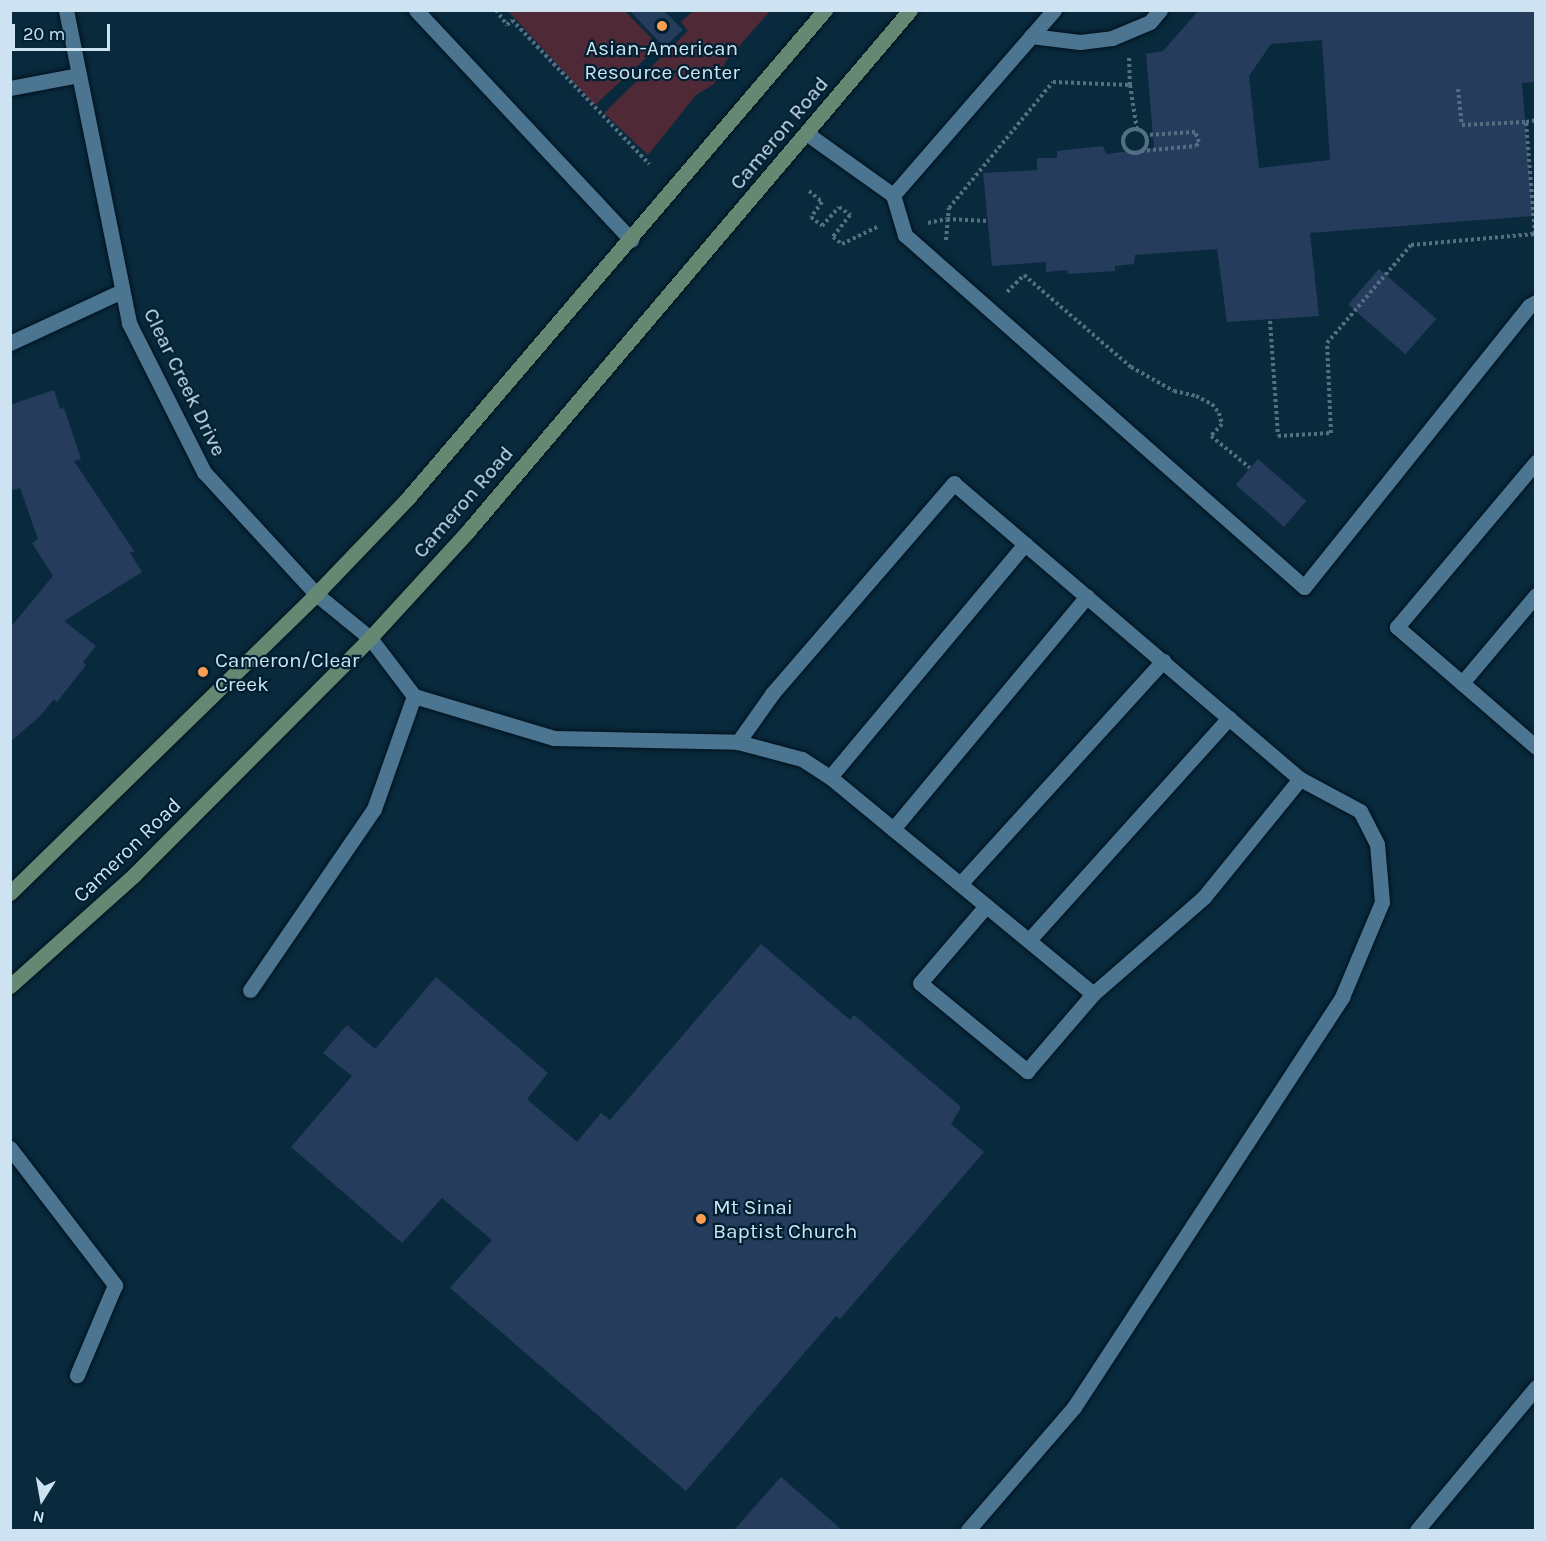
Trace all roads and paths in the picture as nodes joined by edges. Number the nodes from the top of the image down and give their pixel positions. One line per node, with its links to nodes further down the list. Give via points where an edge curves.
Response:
1 (66, 10): 10 (street, Clear Creek Drive)
2 (825, 10): 27 (main road, Cameron Road)
3 (910, 10): 17 (main road, Cameron Road)
4 (1054, 10): 8 (street)
5 (1160, 10): 8 (street, via 1150,22 1112,38 1080,42)
6 (496, 11): 20 (path, via 507,24 512,20)
7 (418, 12): 27 (street)
8 (1031, 36): 22 (street)
9 (1135, 52): 11 (path, via 1130,55)
10 (79, 75): 12 (street); 30 (street, Clear Creek Drive)
11 (1130, 85): 16 (path); 23 (path, via 1053,82 949,208)
12 (10, 88)
13 (1458, 89): 15 (path, via 1462,125)
14 (1536, 120): 15 (path)
15 (1526, 122): 32 (path, via 1535,234 1411,245 1327,343 1331,433 1278,436)
16 (1137, 130): 18 (path); 19 (path, via 1126,133 1123,143 1130,152)
17 (806, 133): 22 (street); 40 (main road, Cameron Road, via 468,531)
18 (1145, 135): 19 (path, via 1146,145); 19 (path, via 1196,132 1199,142 1196,146)
19 (1141, 151)
20 (649, 164)
21 (809, 191): 26 (path, via 822,202 811,217 822,226 839,207 850,215 833,237 842,244)
22 (893, 195): 31 (street, via 905,235 1304,587)
23 (947, 219): 24 (path); 25 (path); 28 (path)
24 (988, 221)
25 (927, 223)
26 (880, 225)
27 (631, 240): 37 (main road, Cameron Road, via 408,498)
28 (946, 242)
29 (997, 286): 35 (path, via 1006,293 1024,275 1131,368 1174,391 1212,404 1220,413 1222,424 1210,436)
30 (122, 291): 33 (street); 37 (street, Clear Creek Drive, via 129,323 204,472)
31 (1536, 302)
32 (1270, 321)
33 (10, 343)
34 (1536, 462): 42 (street, via 1397,627)
35 (1250, 468)
36 (1025, 544): 39 (street); 46 (street, via 954,483 772,694); 47 (street)
37 (316, 594): 40 (street, Clear Creek Drive); 51 (main road, Cameron Road)
38 (1536, 595): 42 (street)
39 (1087, 596): 41 (street); 49 (street)
40 (370, 638): 43 (street, Clear Creek Drive); 54 (main road, Cameron Road, via 134,875)
41 (1162, 661): 44 (street); 50 (street)
42 (1462, 683): 45 (street)
43 (414, 696): 46 (street, via 554,738); 55 (street, via 375,809)
44 (1229, 718): 48 (street); 53 (street)
45 (1533, 740)
46 (738, 742): 47 (street, via 802,759)
47 (830, 777): 49 (street)
48 (1300, 779): 56 (street, via 1204,897); 60 (street, via 1360,811 1377,844 1382,902 1342,997 1074,1407)
49 (893, 829): 50 (street)
50 (960, 884): 52 (street)
51 (10, 893)
52 (986, 906): 53 (street); 56 (street, via 920,983 973,1027 1027,1071)
53 (1029, 940): 56 (street)
54 (10, 986)
55 (250, 990)
56 (1093, 994)
57 (10, 1148): 58 (street, via 115,1286)
58 (76, 1375)
59 (1536, 1387): 61 (street)
60 (968, 1530)
61 (1417, 1530)

